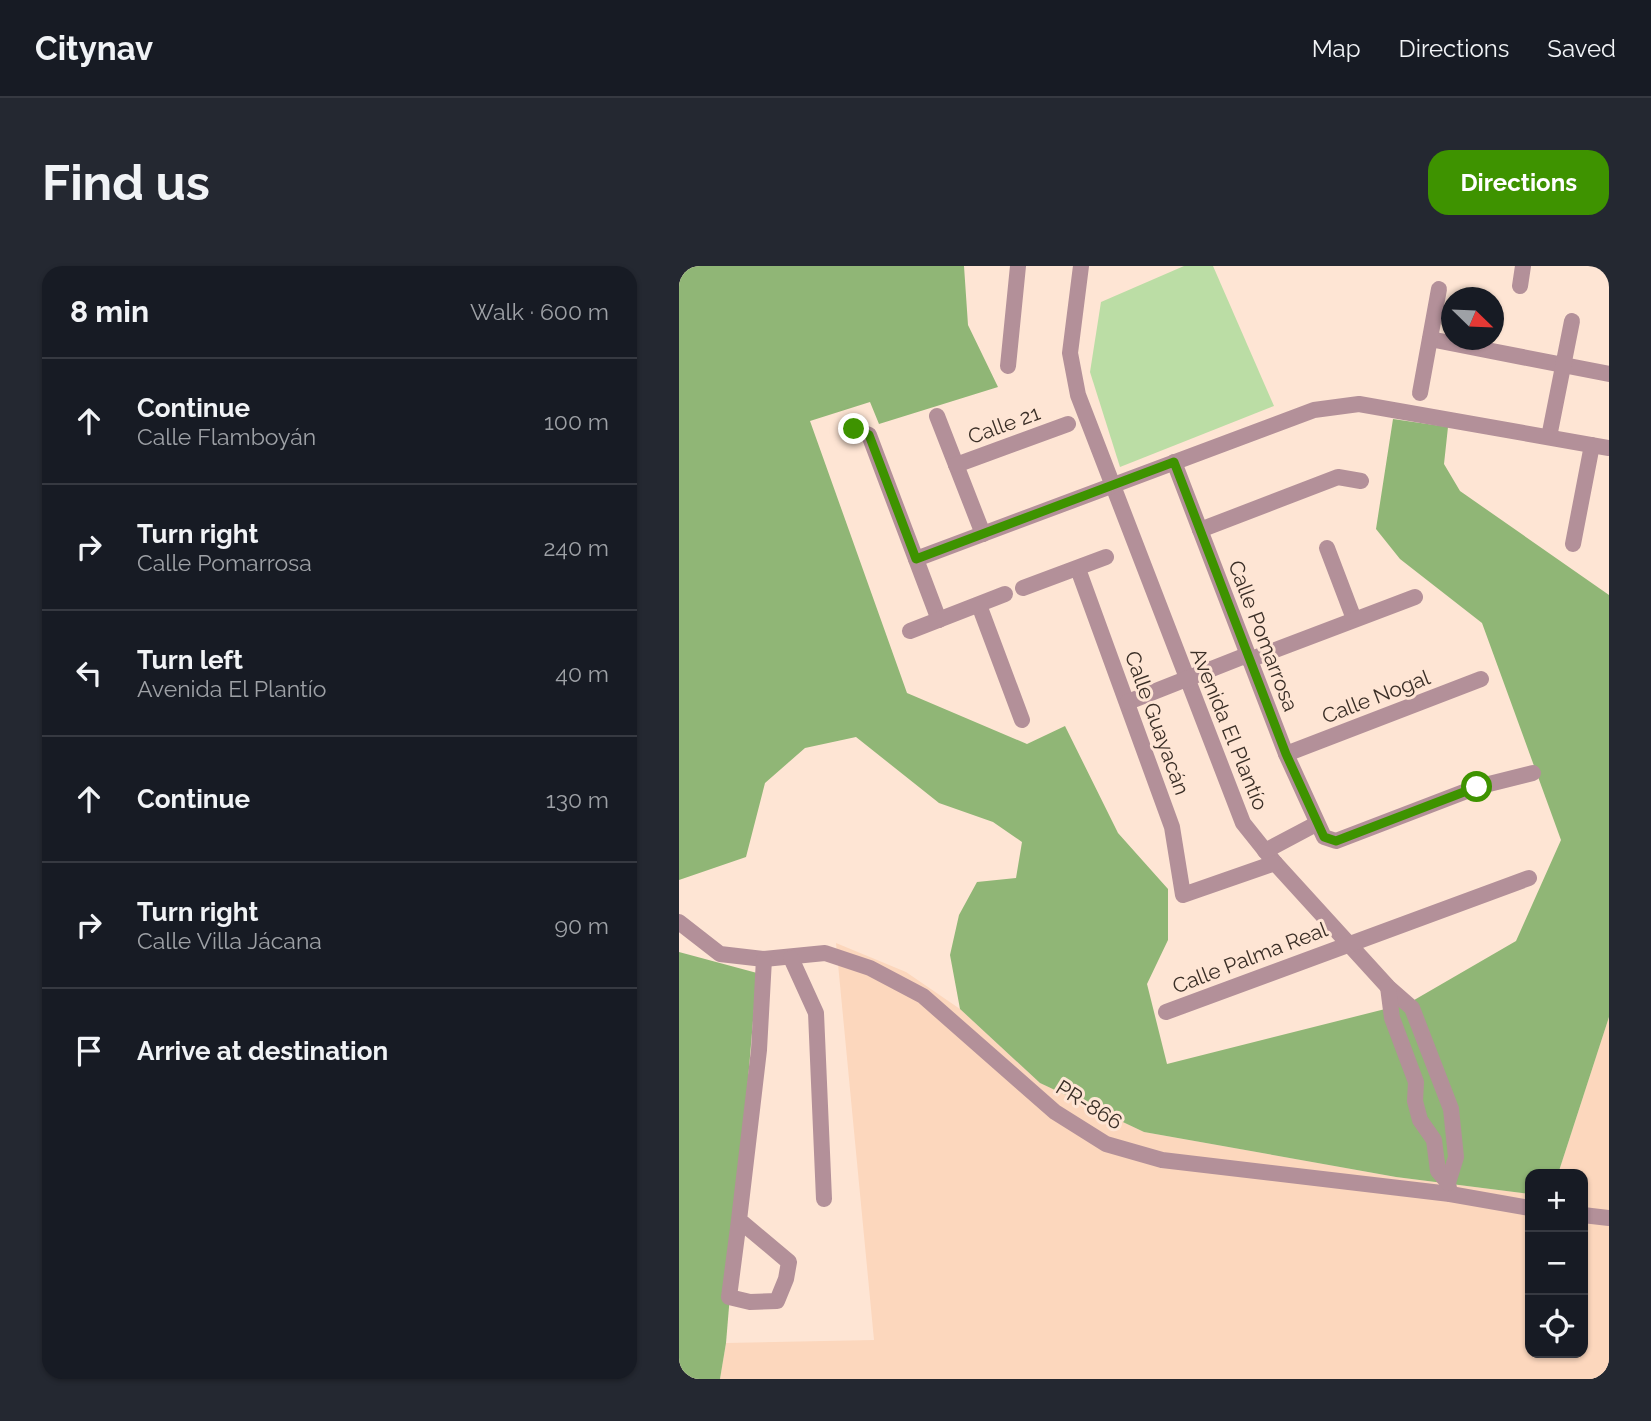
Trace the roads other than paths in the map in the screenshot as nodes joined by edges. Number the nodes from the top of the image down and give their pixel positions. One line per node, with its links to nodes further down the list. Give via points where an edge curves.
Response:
1 (1018, 266): 8 (street)
2 (1081, 266): 21 (street, Avenida El Plantío, via 1070,353 1078,395)
3 (1523, 266): 4 (street)
4 (1520, 286)
5 (1439, 289): 7 (street)
6 (1572, 321): 9 (street)
7 (1430, 339): 9 (street); 11 (street)
8 (1008, 366)
9 (1562, 366): 10 (street); 15 (street)
10 (1609, 374)
11 (1420, 393)
12 (937, 416): 19 (street)
13 (1068, 424): 19 (street, Calle 21)
14 (854, 429): 27 (street, via 869,435)
15 (1549, 437): 16 (street); 18 (street, via 1359,404 1314,410)
16 (1592, 445): 17 (street); 24 (street)
17 (1609, 448)
18 (1174, 462): 21 (street); 22 (street, Calle Pomarrosa)
19 (955, 465): 23 (street)
20 (1361, 481): 22 (street, via 1338,477)
21 (1112, 485): 23 (street); 37 (street, Avenida El Plantío)
22 (1200, 530): 36 (street, Calle Pomarrosa)
23 (983, 534): 27 (street)
24 (1573, 544)
25 (1327, 548): 33 (street)
26 (1106, 557): 28 (street)
27 (916, 559): 34 (street)
28 (1078, 569): 29 (street); 39 (street, Calle Guayacán)
29 (1023, 588)
30 (1005, 594): 32 (street)
31 (1415, 597): 33 (street)
32 (979, 605): 34 (street); 40 (street)
33 (1354, 619): 36 (street)
34 (939, 620): 35 (street)
35 (910, 631)
36 (1248, 657): 37 (street); 41 (street, Calle Pomarrosa)
37 (1186, 679): 39 (street); 44 (street, Avenida El Plantío, via 1243,823)
38 (1482, 679): 41 (street, Calle Nogal)
39 (1128, 702): 44 (street, Calle Guayacán, via 1172,827 1183,895)
40 (1022, 720)
41 (1286, 754): 43 (street, Calle Pomarrosa)
42 (1533, 773): 43 (street, via 1477,787 1336,841 1324,837)
43 (1316, 824): 44 (street)
44 (1270, 857): 47 (street, Avenida El Plantío)
45 (1529, 878): 47 (street, Calle Palma Real)
46 (679, 922): 49 (street, PR-866 / PR-866, via 720,954)
47 (1349, 943): 50 (street, Avenida El Plantío); 51 (street, Calle Palma Real)
48 (791, 958): 49 (street, PR-866 / PR-866); 56 (street, PR-866 / PR-866, via 825,953 870,968 923,996 1055,1112 1106,1144 1162,1160); 57 (street, via 816,1013)
49 (764, 960): 61 (street, via 759,1050)
50 (1388, 986): 52 (street, Avenida El Plantío, via 1412,1008); 53 (street, via 1392,1018)
51 (1166, 1012)
52 (1437, 1076): 53 (street); 54 (street, Avenida El Plantío, via 1451,1109)
53 (1416, 1082): 55 (street, via 1420,1120)
54 (1454, 1136): 55 (street); 56 (street, Avenida El Plantío, via 1456,1157)
55 (1434, 1140): 56 (street, via 1438,1171)
56 (1449, 1188): 58 (street, PR-866 / PR-866)
57 (824, 1199)
58 (1525, 1207)
59 (1588, 1216): 60 (street)
60 (1609, 1218)
61 (739, 1220): 61 (street, via 789,1262 777,1301 729,1297)

